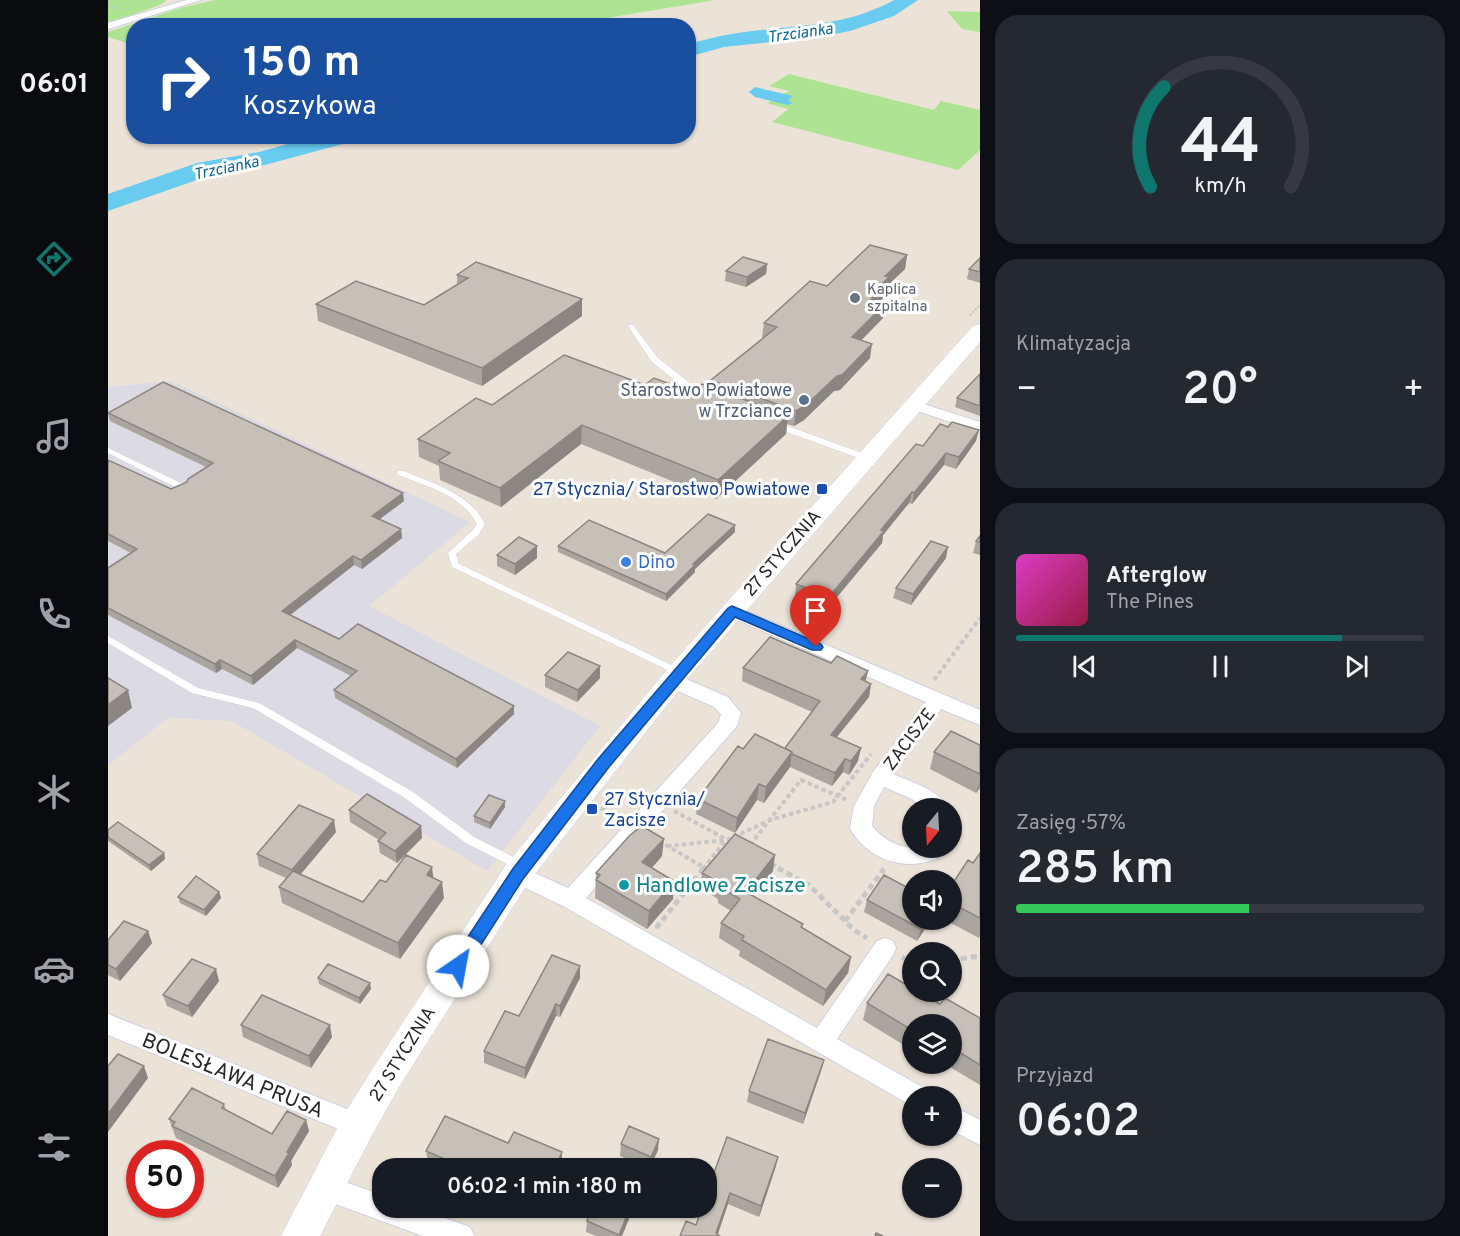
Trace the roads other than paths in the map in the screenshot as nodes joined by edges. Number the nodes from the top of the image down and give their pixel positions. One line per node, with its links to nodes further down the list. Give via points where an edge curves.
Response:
1 (196, 0): 2 (street)
2 (182, 2): 3 (street)
3 (133, 18)
4 (126, 20): 5 (street)
5 (108, 26)
6 (631, 326): 8 (lane, via 655,360)
7 (980, 330): 9 (main road, 27 STYCZNIA)
8 (708, 400)
9 (914, 405): 11 (street); 13 (main road, 27 STYCZNIA)
10 (769, 423): 13 (lane)
11 (980, 427)
12 (108, 450): 15 (lane)
13 (867, 458): 16 (main road, 27 STYCZNIA)
14 (401, 473): 18 (lane, via 465,502 478,516 481,524 476,532 452,553 455,565)
15 (184, 488)
16 (732, 611): 18 (main road, 27 STYCZNIA); 19 (street)
17 (108, 639): 24 (lane, via 195,691 256,705 409,795)
18 (676, 676): 24 (main road, 27 STYCZNIA); 25 (street, via 721,702 731,712 727,726)
19 (931, 698): 20 (street); 21 (street, ZACISZE)
20 (980, 718)
21 (880, 777): 22 (street, ZACISZE); 23 (street, ZACISZE, via 864,806 861,828 871,842)
22 (925, 798)
23 (902, 855)
24 (520, 871): 25 (street); 31 (main road, 27 STYCZNIA)
25 (571, 900): 28 (street)
26 (885, 948): 28 (street)
27 (108, 1024): 31 (street, BOLESŁAWA PRUSA)
28 (821, 1043): 29 (street)
29 (902, 1089)
30 (962, 1123): 32 (street)
31 (358, 1125): 33 (main road, 27 STYCZNIA)
32 (980, 1133)
33 (325, 1188): 34 (main road, 27 STYCZNIA); 35 (street)
34 (300, 1236)
35 (460, 1236)

